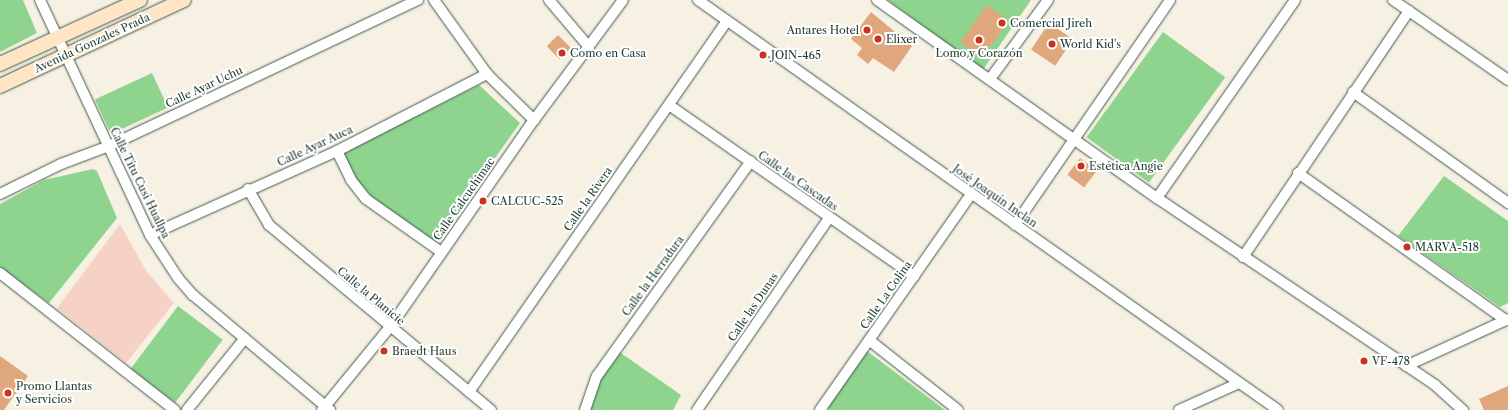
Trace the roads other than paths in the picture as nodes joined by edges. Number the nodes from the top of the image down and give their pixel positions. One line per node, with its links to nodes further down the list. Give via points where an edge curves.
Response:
1 (40, 0): 16 (street, Calle Titu Cusi Huallpa)
2 (140, 0): 16 (street, Avenida Gonzales Prada)
3 (184, 0): 18 (street, Avenida Gonzales Prada)
4 (418, 0): 28 (street, Calle Ayar Uchu)
5 (434, 0): 20 (street)
6 (548, 0): 17 (street)
7 (623, 0): 17 (street, Calle Calcuchimac)
8 (698, 0): 15 (street, José Joaquín Inclan)
9 (877, 0): 21 (street)
10 (1048, 0): 21 (street)
11 (1170, 0): 27 (street)
12 (1295, 0): 35 (street)
13 (1393, 0): 14 (street)
14 (1409, 11): 22 (street); 24 (street)
15 (727, 21): 25 (street, Calle la Rivera); 34 (street, José Joaquín Inclan)
16 (58, 38): 18 (street, Calle Titu Cusi Huallpa); 19 (street, Avenida Gonzales Prada)
17 (589, 47): 26 (street, Calle Calcuchimac)
18 (65, 55): 23 (street, Avenida Gonzales Prada); 28 (street, Calle Titu Cusi Huallpa)
19 (0, 64)
20 (487, 74): 26 (street); 29 (street, Calle Ayar Auca)
21 (990, 78): 27 (street)
22 (1508, 80)
23 (0, 86)
24 (1353, 92): 31 (street); 36 (street)
25 (669, 105): 30 (street, Calle las Cascadas); 50 (street, Calle la Rivera)
26 (534, 120): 40 (street, Calle Calcuchimac)
27 (1076, 139): 35 (street); 38 (street)
28 (109, 146): 33 (street, Calle Ayar Uchu, via 61,164); 39 (street, Calle Titu Cusi Huallpa)
29 (337, 151): 32 (street, Calle Ayar Auca); 40 (street, via 351,180 366,199)
30 (751, 161): 37 (street, Calle las Cascadas); 55 (street, Calle la Herradura, via 597,376)
31 (1298, 173): 41 (street); 44 (street)
32 (248, 189): 39 (street, Calle Ayar Auca); 45 (street, Calle la Planicie, via 270,225)
33 (0, 194)
34 (971, 194): 38 (street, José Joaquín Inclan); 43 (street, Calle La Colina)
35 (1157, 198): 41 (street)
36 (1508, 203)
37 (829, 218): 43 (street, Calle las Cascadas); 56 (street, Calle las Dunas)
38 (1015, 225): 49 (street, José Joaquín Inclan)
39 (150, 235): 46 (street, Calle Titu Cusi Huallpa, via 182,283)
40 (441, 252): 45 (street, Calle Calcuchimac)
41 (1243, 258): 48 (street)
42 (0, 273): 52 (street)
43 (914, 276): 47 (street, Calle La Colina)
44 (1507, 320): 48 (street)
45 (390, 327): 50 (street, Calle la Planicie); 51 (street, Calle Calcuchimac)
46 (245, 338): 51 (street, Calle Titu Cusi Huallpa); 53 (street)
47 (869, 340): 57 (street, Calle La Colina); 58 (street)
48 (1406, 366): 61 (street, via 1456,401)
49 (1239, 383): 59 (street); 60 (street, José Joaquín Inclan)
50 (469, 392): 54 (street, Calle la Planicie)
51 (326, 409)
52 (175, 410)
53 (187, 410)
54 (491, 410)
55 (585, 410)
56 (697, 410)
57 (820, 410)
58 (958, 410)
59 (1179, 410)
60 (1278, 410)
61 (1463, 410)

